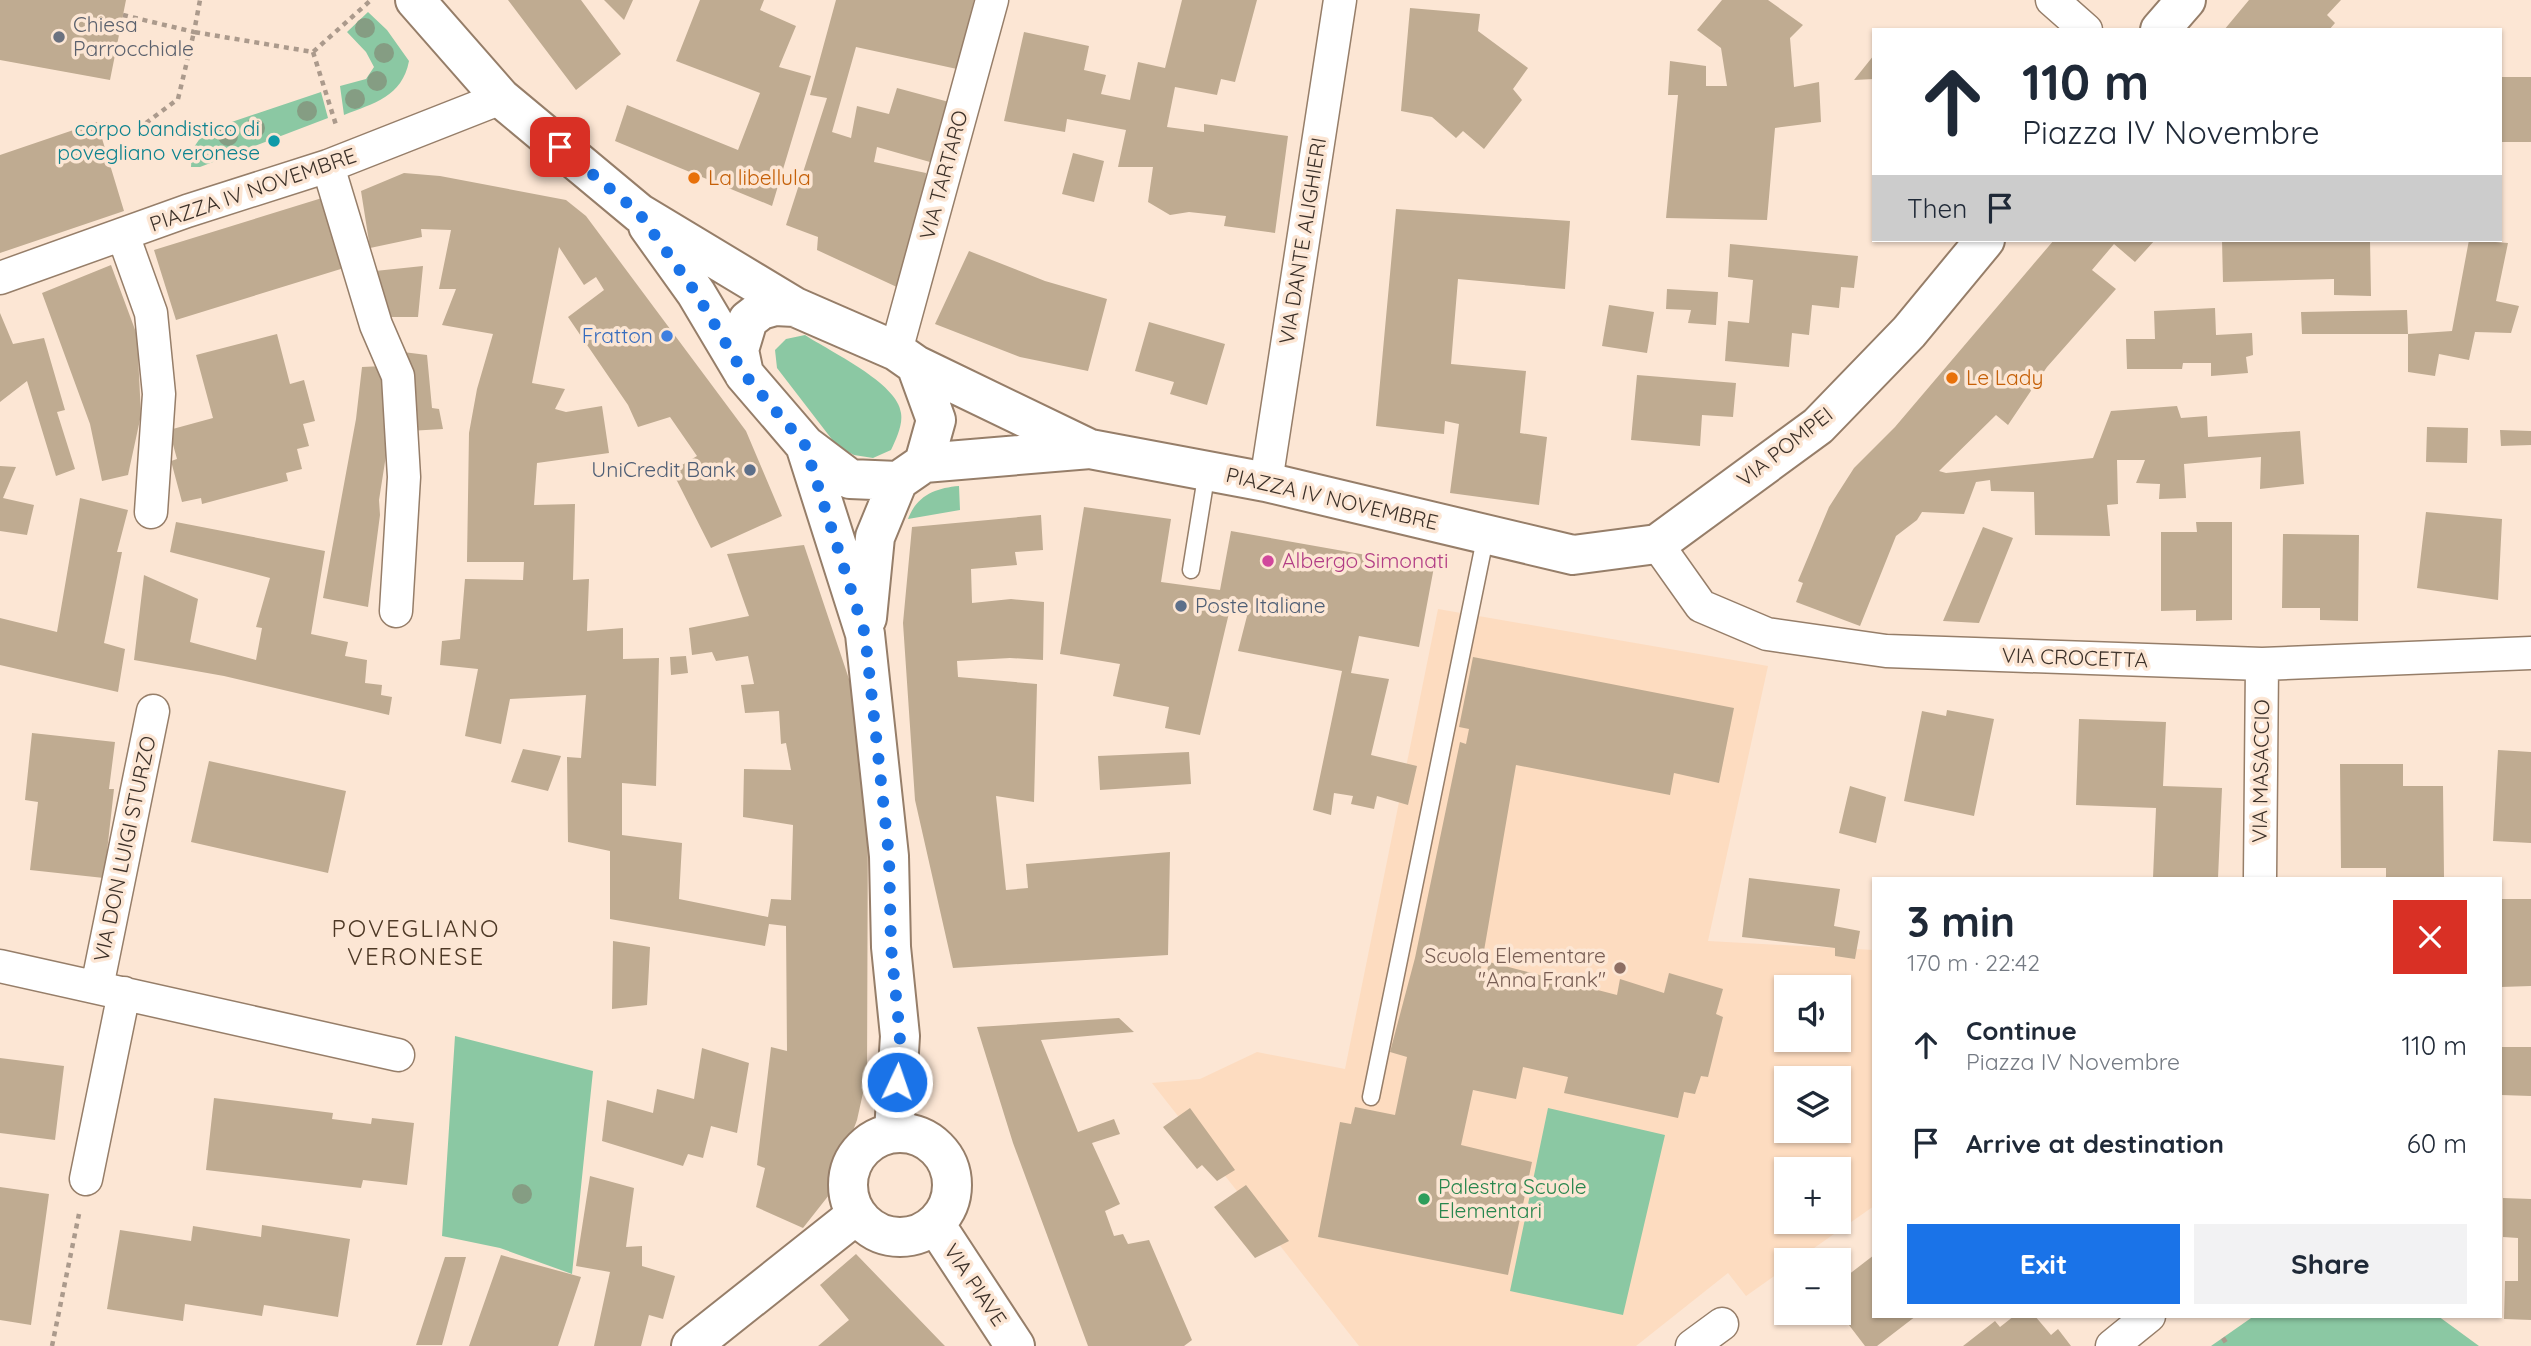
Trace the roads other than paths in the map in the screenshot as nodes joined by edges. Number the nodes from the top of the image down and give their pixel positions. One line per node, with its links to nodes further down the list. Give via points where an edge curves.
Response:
1 (415, 0): 8 (street, PIAZZA IV NOVEMBRE)
2 (992, 0): 15 (street, VIA TARTARO)
3 (1340, 0): 21 (street, VIA DANTE ALIGHIERI)
4 (2052, 0): 6 (street)
5 (2186, 0): 7 (street)
6 (2083, 28)
7 (2162, 28)
8 (501, 98): 9 (street, PIAZZA IV NOVEMBRE); 10 (street, PIAZZA IV NOVEMBRE)
9 (328, 166): 11 (street, PIAZZA IV NOVEMBRE); 27 (street, via 376,325 398,376 404,477)
10 (639, 213): 14 (street, PIAZZA IV NOVEMBRE); 16 (street, PIAZZA IV NOVEMBRE, via 696,293)
11 (123, 235): 13 (street, PIAZZA IV NOVEMBRE); 22 (street, via 153,326 159,394)
12 (1983, 242): 24 (street, VIA POMPEI, via 1909,332 1818,426)
13 (1, 277)
14 (795, 307): 15 (street, PIAZZA IV NOVEMBRE); 16 (street, PIAZZA IV NOVEMBRE, via 775,306 748,320 739,350)
15 (906, 358): 18 (street, PIAZZA IV NOVEMBRE); 20 (street, via 936,420)
16 (744, 374): 17 (street, PIAZZA IV NOVEMBRE)
17 (805, 445): 20 (street, PIAZZA IV NOVEMBRE, via 850,479); 28 (street)
18 (1090, 449): 19 (street, PIAZZA IV NOVEMBRE); 20 (street, PIAZZA IV NOVEMBRE)
19 (1207, 471): 21 (street, PIAZZA IV NOVEMBRE); 26 (lane)
20 (911, 472): 28 (street, via 875,537)
21 (1266, 482): 23 (street, PIAZZA IV NOVEMBRE)
22 (151, 512)
23 (1486, 534): 25 (street, PIAZZA IV NOVEMBRE); 36 (lane)
24 (1657, 544): 25 (street, VIA POMPEI); 30 (street, VIA CROCETTA, via 1701,606 1767,634 1886,651)
25 (1573, 555)
26 (1191, 570)
27 (396, 611)
28 (865, 634): 37 (street, via 889,856 891,947 900,1036)
29 (2531, 653): 30 (street, VIA CROCETTA)
30 (2262, 664): 32 (street, VIA MASACCIO)
31 (153, 711): 34 (street, VIA DON LUIGI STURZO)
32 (2260, 877)
33 (0, 966): 34 (street, VIA DON LUIGI STURZO)
34 (111, 990): 35 (street, VIA DON LUIGI STURZO); 38 (street, VIA DON LUIGI STURZO)
35 (398, 1055)
36 (1371, 1097)
37 (894, 1132): 39 (street, via 862,1148 852,1163 847,1181); 40 (street, via 926,1139 948,1163 951,1196)
38 (86, 1179)
39 (856, 1216): 40 (street, via 885,1236 903,1238); 43 (street)
40 (935, 1224): 44 (street, VIA PIAVE)
41 (2147, 1318): 46 (street)
42 (1722, 1324): 45 (street)
43 (691, 1346)
44 (1015, 1346)
45 (1692, 1346)
46 (2112, 1346)

